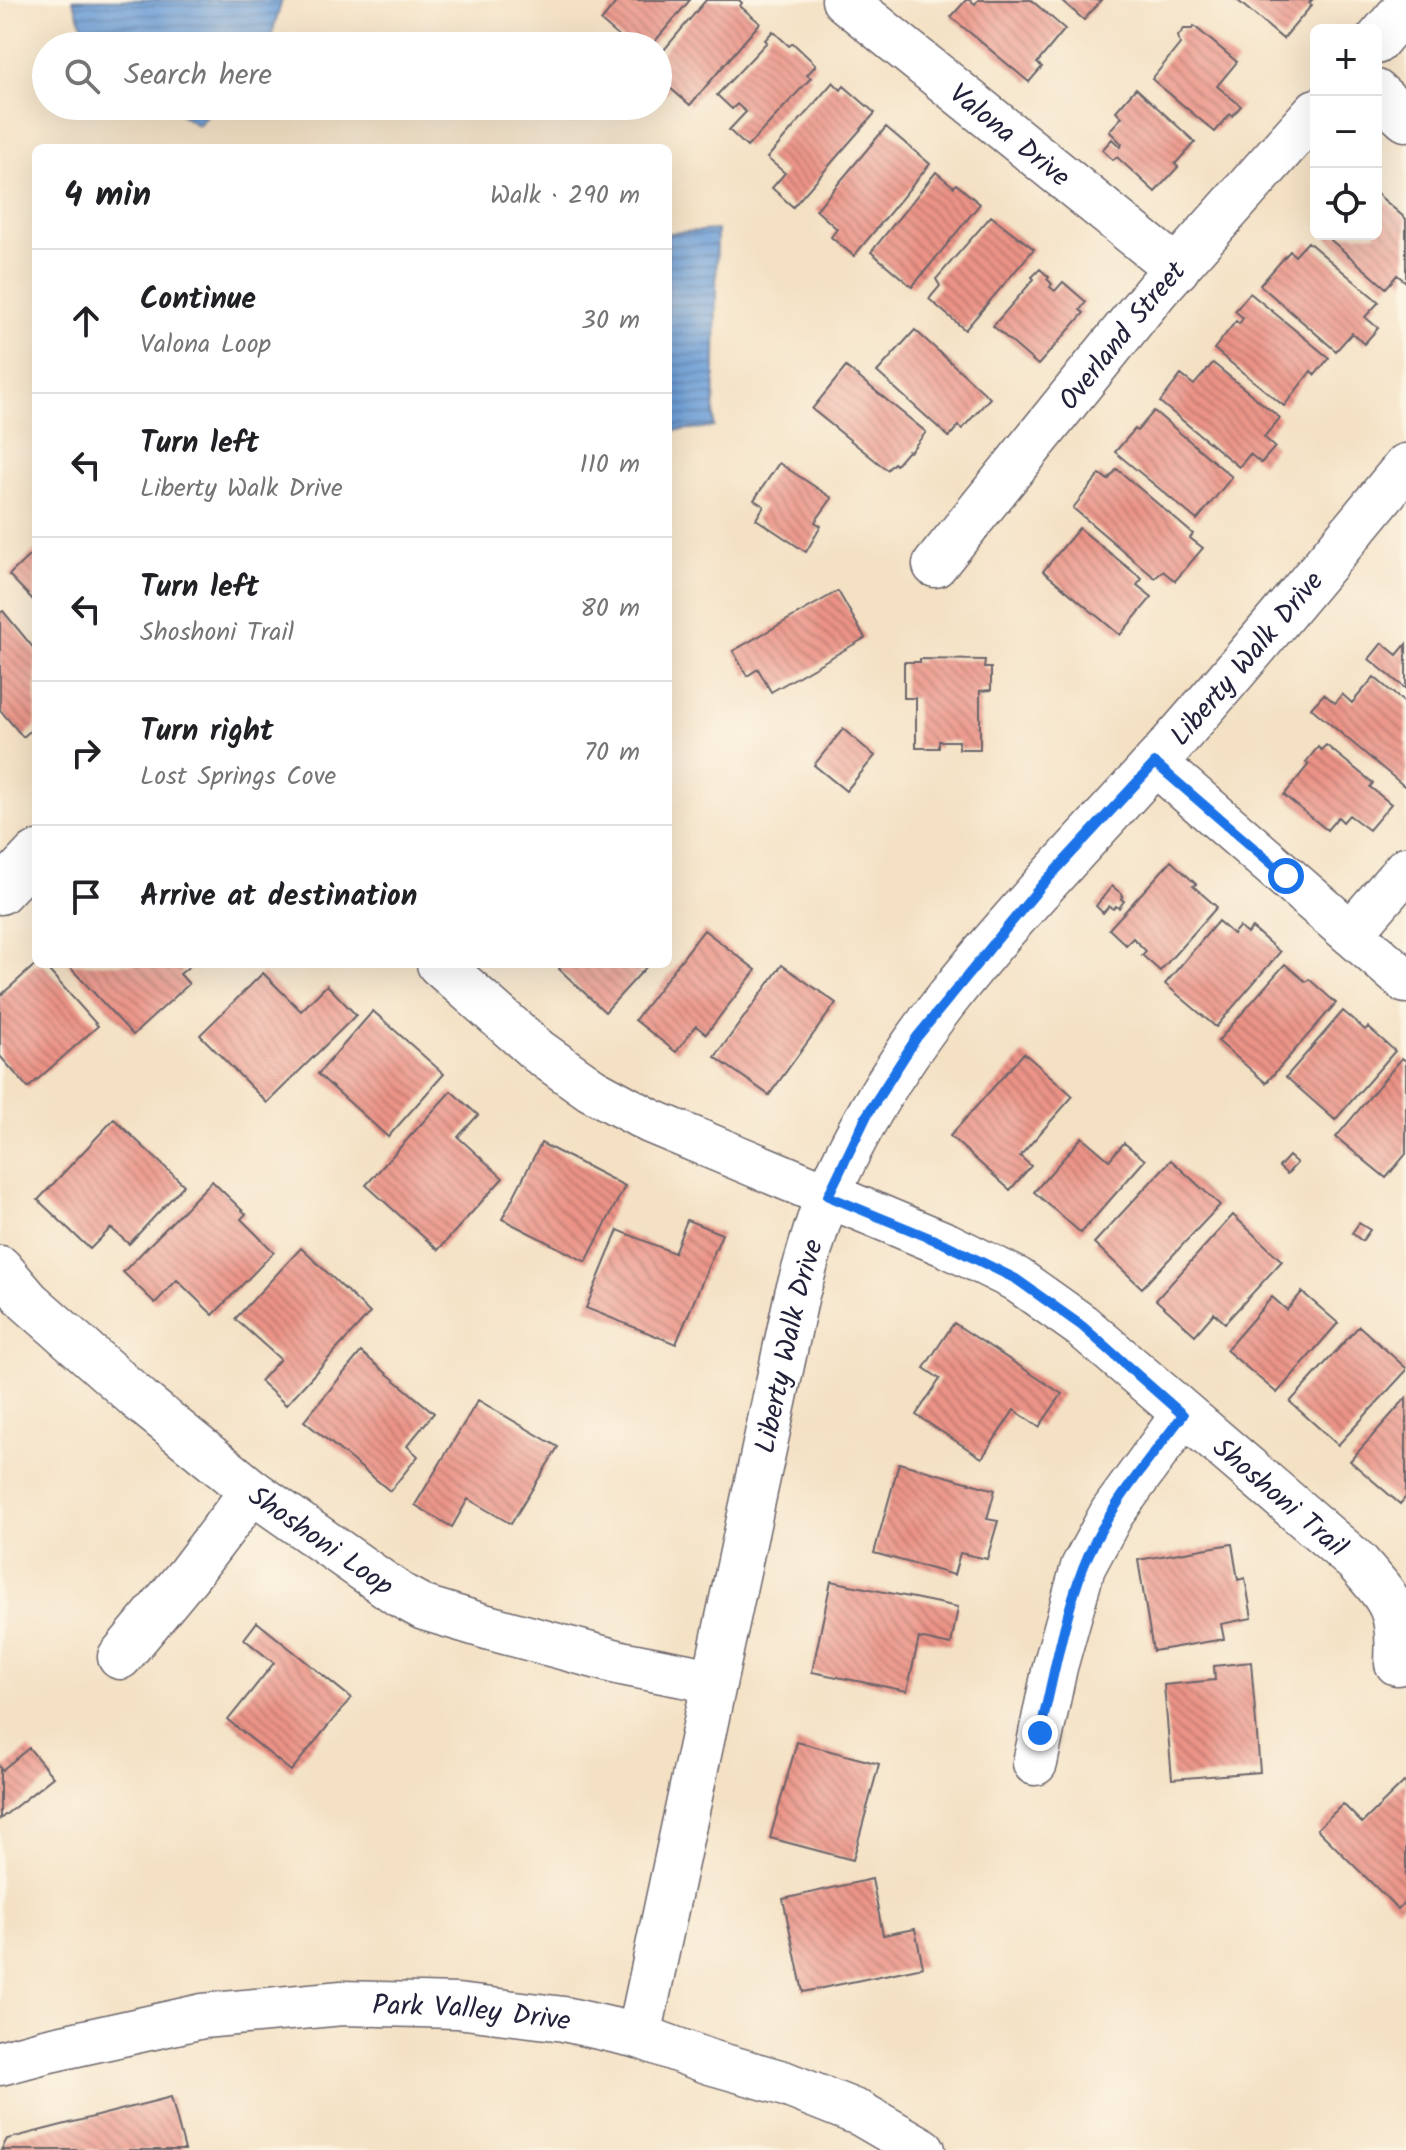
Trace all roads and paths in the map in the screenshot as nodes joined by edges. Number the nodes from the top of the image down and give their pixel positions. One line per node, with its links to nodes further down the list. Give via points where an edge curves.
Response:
1 (863, 6): 7 (street, Valona Drive)
2 (1406, 7): 3 (street)
3 (1382, 35)
4 (1380, 96): 6 (street)
5 (1310, 118): 7 (street, Overland Street)
6 (1406, 119)
7 (1177, 269): 9 (street, Overland Street)
8 (1406, 466): 10 (street, Liberty Walk Drive)
9 (935, 565)
10 (1155, 763): 14 (street); 17 (street, Liberty Walk Drive, via 1042,885 917,1037 867,1115)
11 (32, 858): 13 (street)
12 (1406, 869): 14 (street)
13 (0, 892)
14 (1351, 933): 16 (street)
15 (444, 968): 17 (street, via 539,1052 591,1089 650,1121)
16 (1406, 981)
17 (828, 1196): 19 (street, Shoshoni Trail, via 1016,1279 1082,1326); 23 (street, Liberty Walk Drive, via 797,1294)
18 (0, 1268): 20 (street, Shoshoni Loop, via 28,1301 141,1401)
19 (1183, 1415): 22 (street, Shoshoni Trail, via 1346,1553 1380,1589 1395,1615); 24 (street, via 1112,1513 1083,1567)
20 (252, 1491): 21 (street); 23 (street, Shoshoni Loop, via 424,1608 621,1663)
21 (120, 1657)
22 (1397, 1663)
23 (714, 1681): 25 (street, Liberty Walk Drive)
24 (1035, 1763)
25 (639, 2036): 26 (street, Park Valley Drive, via 564,2019 457,2006 342,2003 203,2016); 27 (street, Park Valley Drive, via 861,2114)
26 (0, 2063)
27 (923, 2150)

